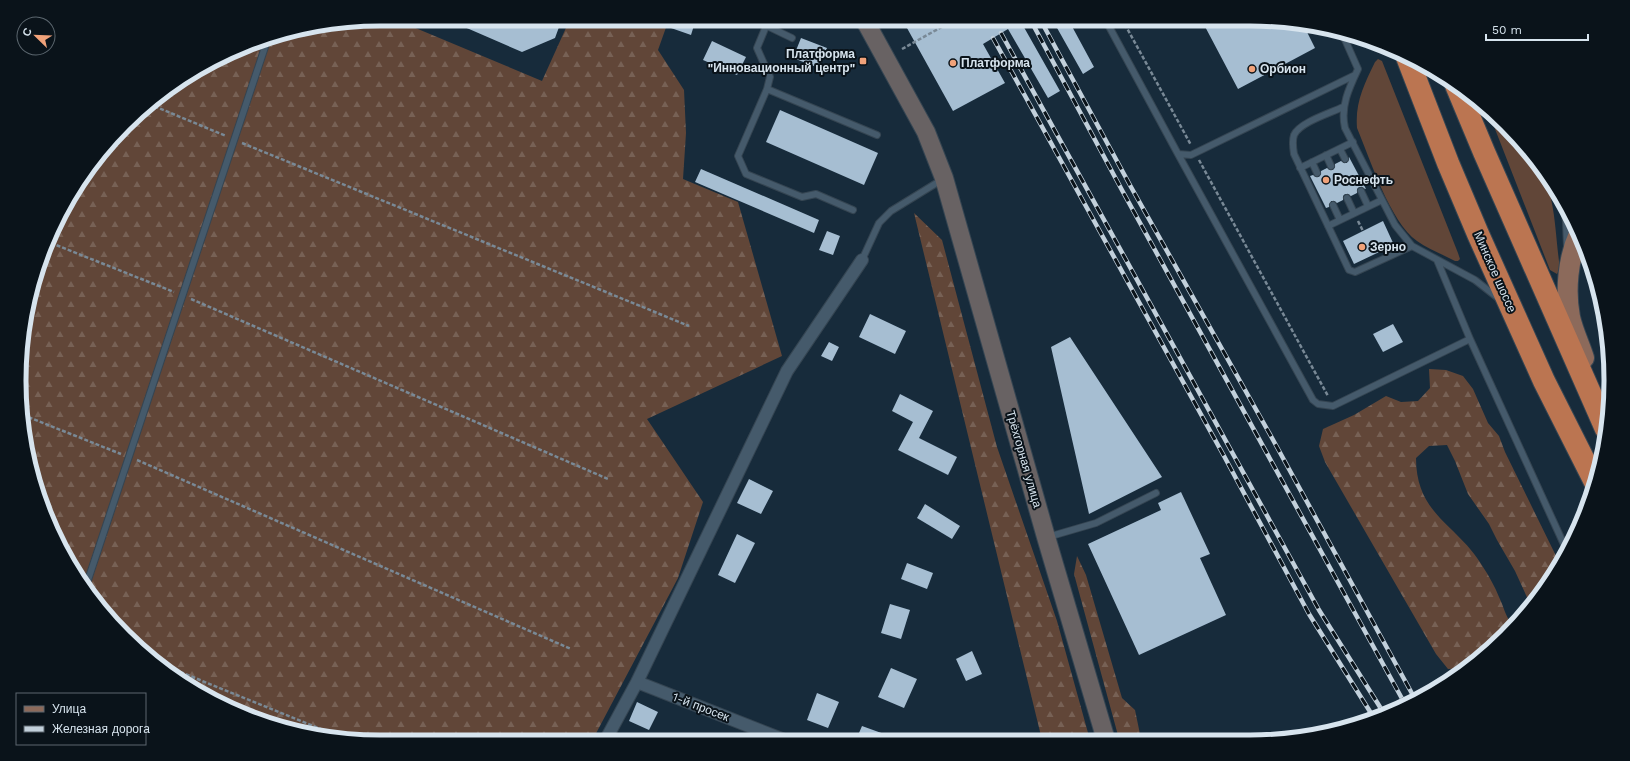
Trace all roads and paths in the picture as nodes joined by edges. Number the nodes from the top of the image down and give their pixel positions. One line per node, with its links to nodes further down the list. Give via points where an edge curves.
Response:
1 (765, 26): 13 (lane, via 757,48 770,77)
2 (767, 26): 7 (lane)
3 (868, 26): 29 (street, Трёхгорная улица, via 926,132)
4 (944, 26): 10 (path)
5 (1109, 26): 22 (lane)
6 (1126, 26): 21 (path)
7 (792, 38)
8 (1344, 39): 12 (lane)
9 (265, 46): 18 (lane)
10 (902, 49)
11 (1410, 65): 47 (highway, Минское шоссе, via 1448,164)
12 (1356, 72): 16 (lane); 21 (lane)
13 (767, 89): 17 (lane); 35 (lane, via 738,156 746,174 802,197 816,194)
14 (1461, 96): 53 (highway)
15 (156, 107): 18 (path)
16 (1343, 107): 19 (lane, via 1345,128); 27 (lane, via 1303,125 1295,134 1294,154)
17 (877, 135)
18 (234, 140): 46 (lane); 48 (path)
19 (1353, 142): 20 (lane); 32 (lane)
20 (1340, 149): 23 (lane); 24 (lane)
21 (1195, 153): 22 (lane); 50 (path)
22 (1178, 154): 50 (lane, via 1312,400 1318,404)
23 (1326, 155): 25 (lane); 26 (lane)
24 (1345, 159)
25 (1312, 162): 27 (lane); 28 (lane)
26 (1331, 166)
27 (1300, 168): 39 (lane)
28 (1317, 173)
29 (944, 178): 43 (lane, via 891,211 879,222); 58 (street, Трёхгорная улица)
30 (1361, 191): 34 (lane)
31 (1347, 198): 36 (lane)
32 (1382, 200): 34 (lane); 42 (lane, via 1395,225)
33 (1333, 205): 37 (lane)
34 (1368, 206): 36 (lane)
35 (853, 210)
36 (1354, 213): 37 (lane)
37 (1340, 220): 39 (lane)
38 (1566, 222): 45 (lane)
39 (1328, 226): 42 (lane, via 1349,270 1355,272)
40 (53, 244): 46 (path)
41 (1576, 244): 45 (main road)
42 (1412, 246): 44 (lane)
43 (862, 260): 63 (street, via 787,371)
44 (1437, 260): 47 (lane, via 1475,280); 49 (lane)
45 (1568, 284): 51 (main road, via 1570,317)
46 (183, 296): 54 (lane); 56 (path)
47 (1513, 309): 55 (highway, Минское шоссе, via 1544,381)
48 (689, 326)
49 (1470, 339): 50 (lane); 59 (lane)
50 (1333, 406)
51 (1602, 411)
52 (28, 417): 54 (path)
53 (1602, 419)
54 (129, 457): 60 (lane); 61 (path)
55 (1591, 476)
56 (608, 479)
57 (1156, 493): 58 (lane, via 1096,523)
58 (1046, 537): 67 (street, Трёхгорная улица)
59 (1564, 543)
60 (87, 579)
61 (571, 649)
62 (179, 671): 64 (path)
63 (637, 682): 65 (street); 66 (street, 1-й просек)
64 (325, 731)
65 (608, 735)
66 (772, 735)
67 (1105, 735)

